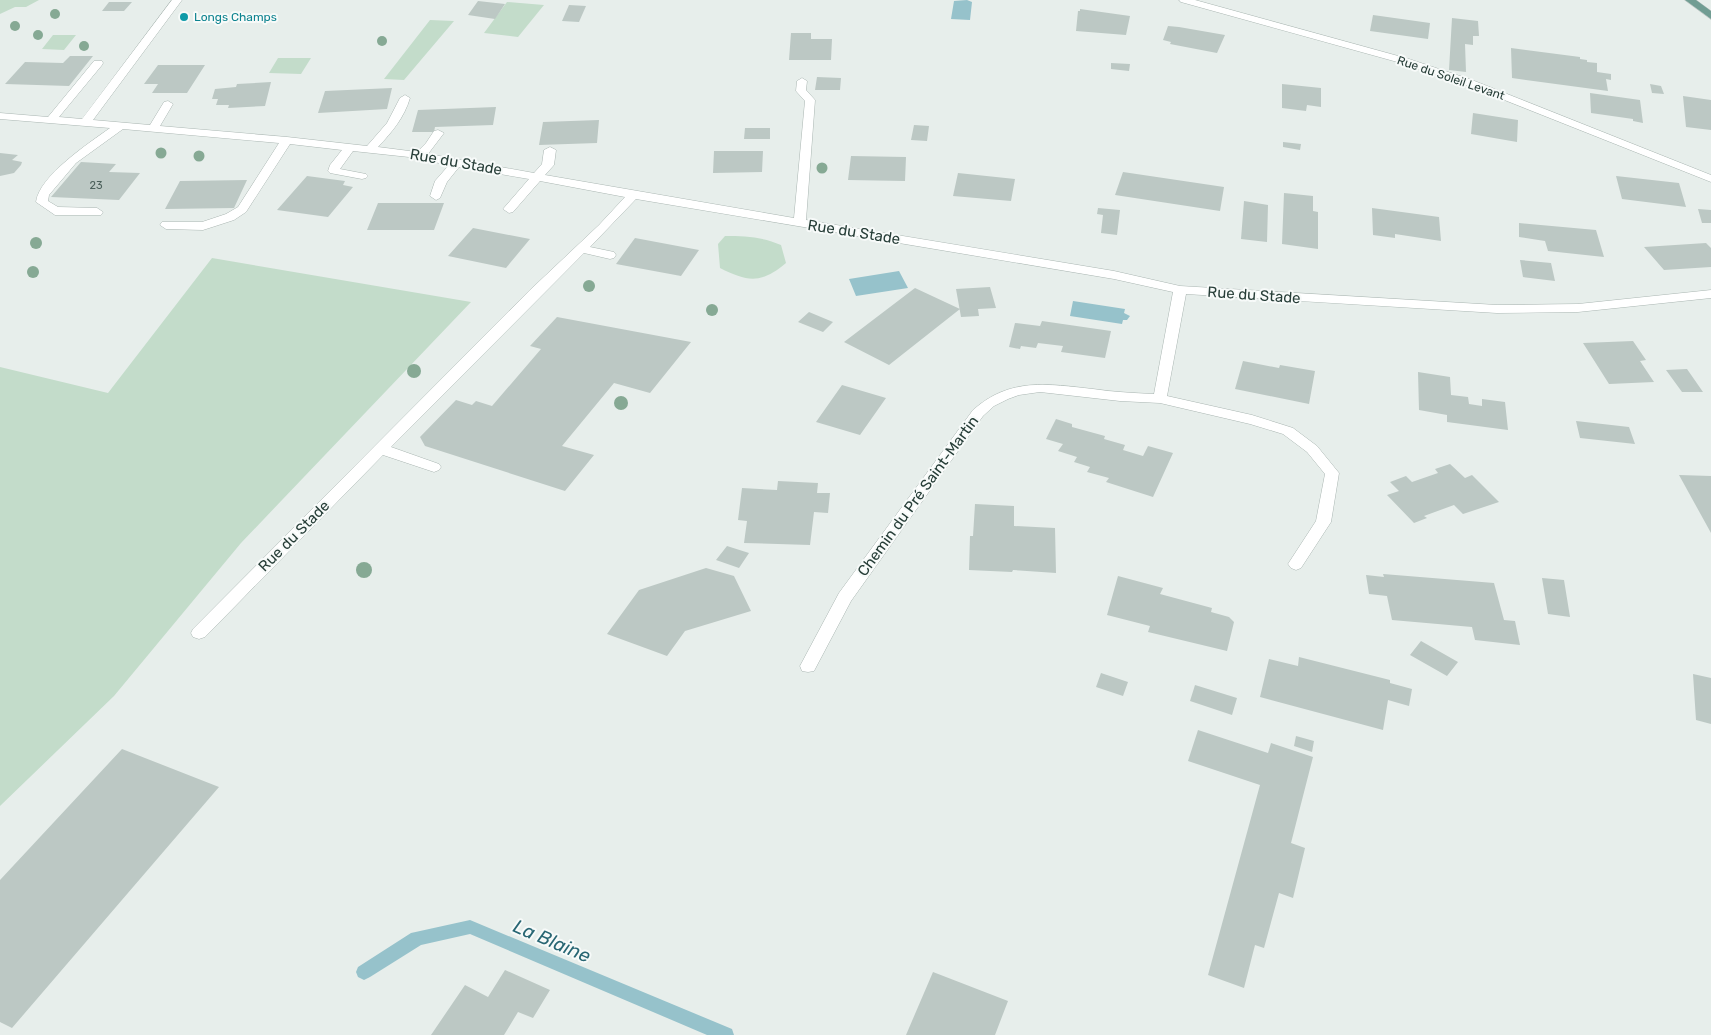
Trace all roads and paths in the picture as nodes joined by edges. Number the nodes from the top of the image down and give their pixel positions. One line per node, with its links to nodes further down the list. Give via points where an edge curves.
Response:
1 (177, 0): 11 (street)
2 (1184, 0): 23 (street, Rue du Soleil Levant, via 1405,61 1468,82)
3 (1690, 0): 4 (main road)
4 (1711, 16)
5 (98, 63): 10 (street)
6 (802, 81): 28 (street, via 801,91 810,100)
7 (405, 98): 17 (street, via 396,120)
8 (168, 104): 13 (street)
9 (0, 116): 10 (street, Rue du Stade)
10 (51, 120): 11 (street, Rue du Stade)
11 (85, 123): 12 (street, Rue du Stade)
12 (120, 126): 13 (street, Rue du Stade); 27 (street, via 72,162 42,194 42,202 55,210)
13 (153, 128): 15 (street, Rue du Stade)
14 (438, 133): 19 (street)
15 (287, 140): 16 (street, Rue du Stade); 29 (street, via 242,209 230,217 203,226)
16 (351, 147): 17 (street, Rue du Stade); 21 (street, via 334,171)
17 (370, 149): 19 (street, Rue du Stade)
18 (550, 150): 22 (street, via 548,165)
19 (420, 156): 20 (street, Rue du Stade)
20 (457, 162): 22 (street, Rue du Stade); 25 (street, via 440,181)
21 (362, 176)
22 (539, 177): 24 (street, Rue du Stade); 26 (street)
23 (1711, 179)
24 (633, 195): 28 (street, Rue du Stade); 30 (street, Rue du Stade)
25 (436, 196)
26 (509, 209)
27 (97, 212)
28 (800, 223): 32 (street, Rue du Stade, via 1114,275)
29 (166, 225)
30 (581, 249): 31 (street); 35 (street, Rue du Stade)
31 (610, 256)
32 (1180, 290): 33 (street, Rue du Stade, via 1497,309 1578,308); 34 (street)
33 (1711, 294)
34 (1160, 399): 37 (street, Chemin du Pré Saint-Martin, via 1288,431 1312,449 1332,473 1323,522); 39 (street, Chemin du Pré Saint-Martin, via 1040,388 1018,391 989,403 978,413 845,597)
35 (381, 449): 36 (street); 38 (street, Rue du Stade)
36 (434, 467)
37 (1296, 564)
38 (199, 633)
39 (808, 666)

